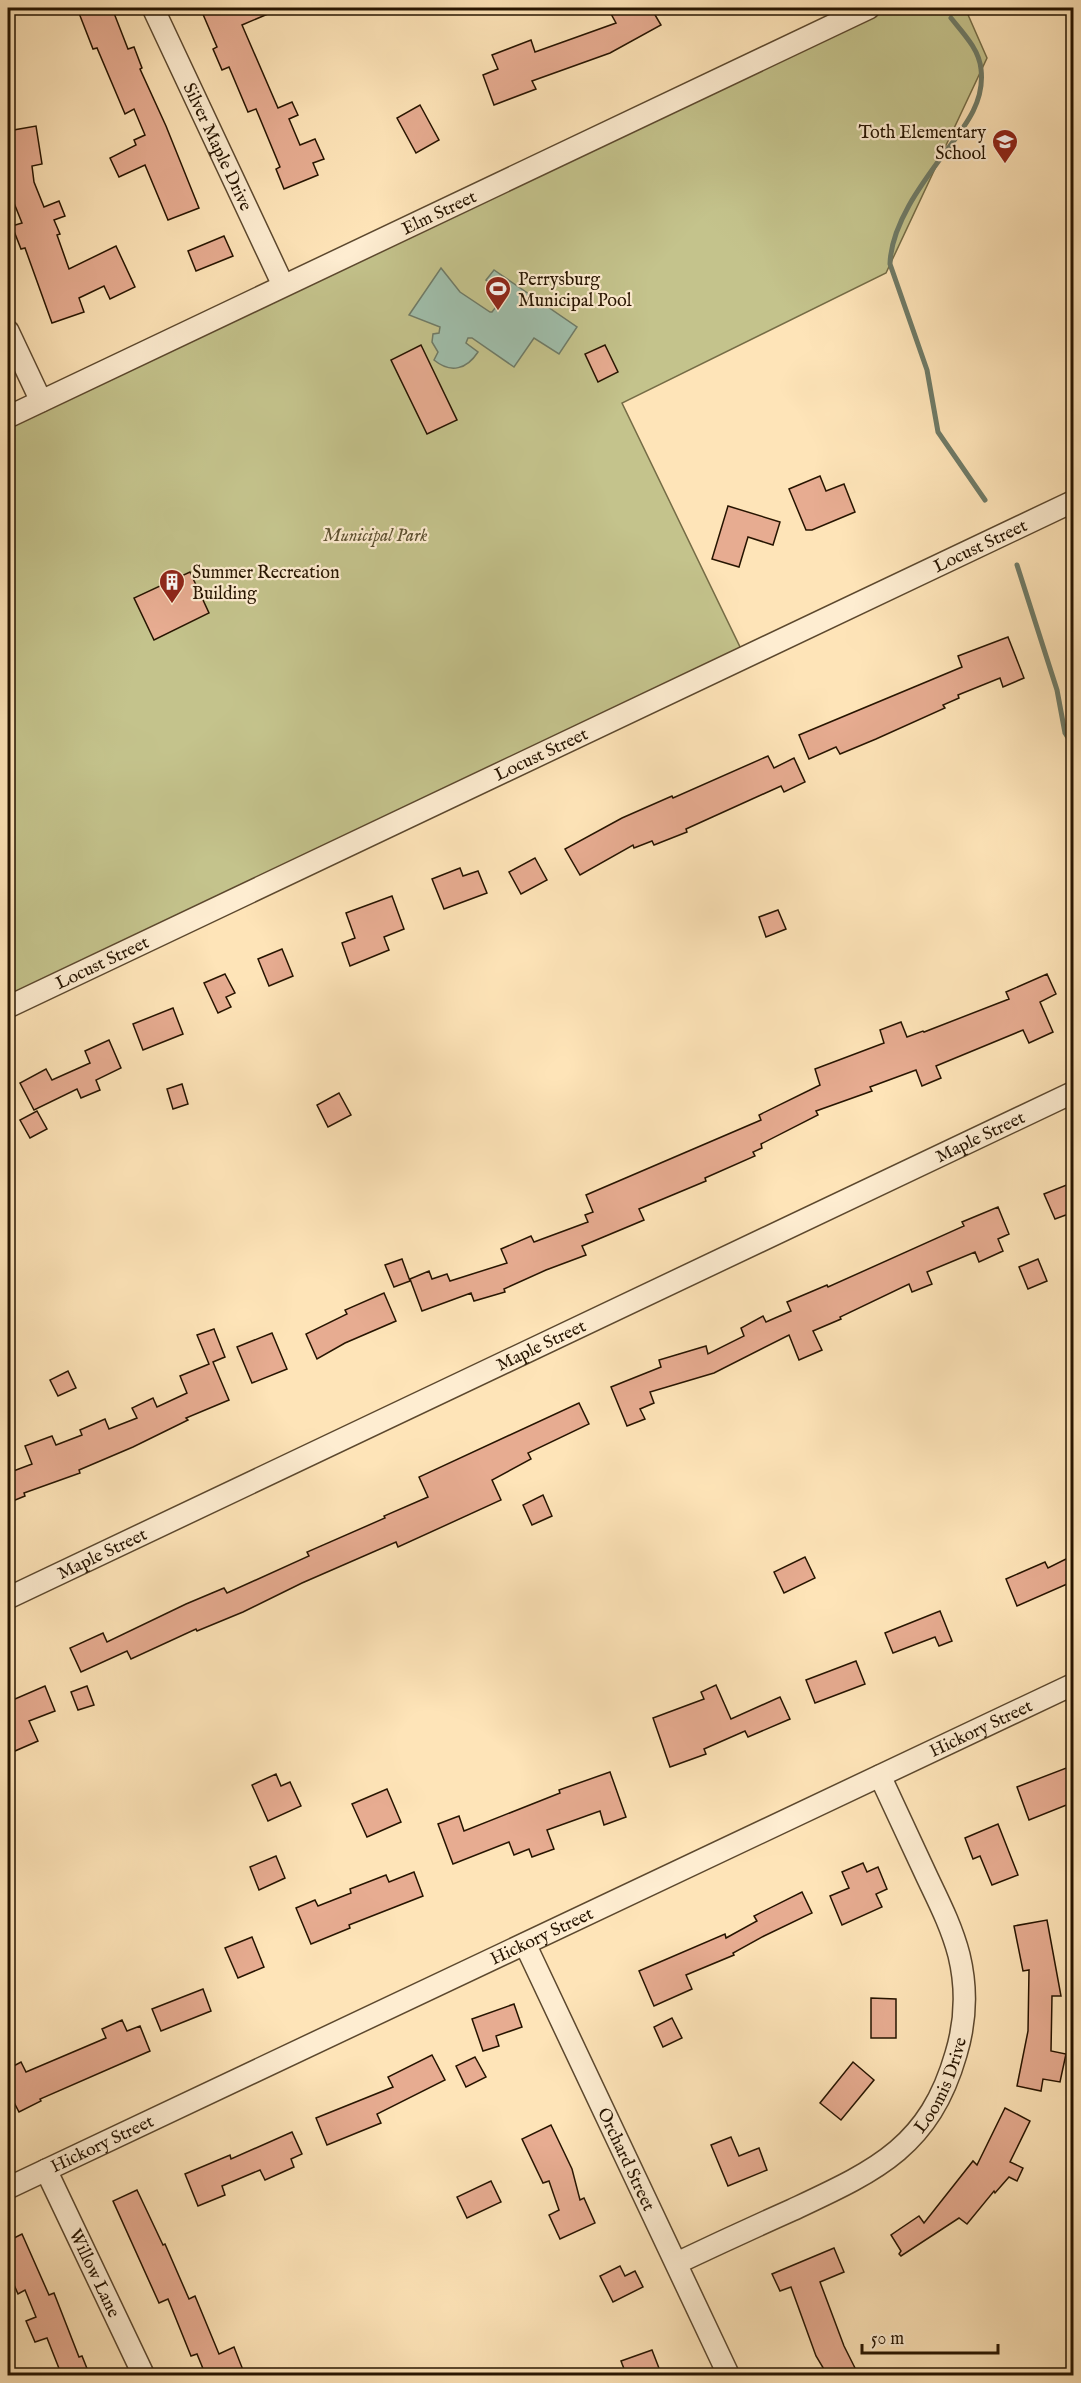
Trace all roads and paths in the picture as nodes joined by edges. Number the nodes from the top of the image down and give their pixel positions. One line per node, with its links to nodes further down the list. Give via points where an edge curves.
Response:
1 (153, 8): 3 (street, Silver Maple Drive)
2 (869, 8): 3 (street, Elm Street)
3 (284, 285): 5 (street, Elm Street)
4 (8, 331): 5 (street)
5 (42, 401): 6 (street, Elm Street)
6 (8, 417)
7 (1074, 501): 8 (street, Locust Street)
8 (8, 1008)
9 (1074, 1092): 10 (street, Maple Street)
10 (8, 1598)
11 (1074, 1684): 12 (street, Hickory Street)
12 (880, 1776): 13 (street, Hickory Street); 16 (street, Loomis Drive, via 950,1925 959,1954 964,1978 964,2017 951,2072 928,2117 877,2168)
13 (525, 1944): 14 (street, Hickory Street); 16 (street, Orchard Street)
14 (46, 2170): 15 (street, Hickory Street); 17 (street, Willow Lane)
15 (8, 2188)
16 (677, 2263): 18 (street, Orchard Street)
17 (144, 2376)
18 (729, 2376)

